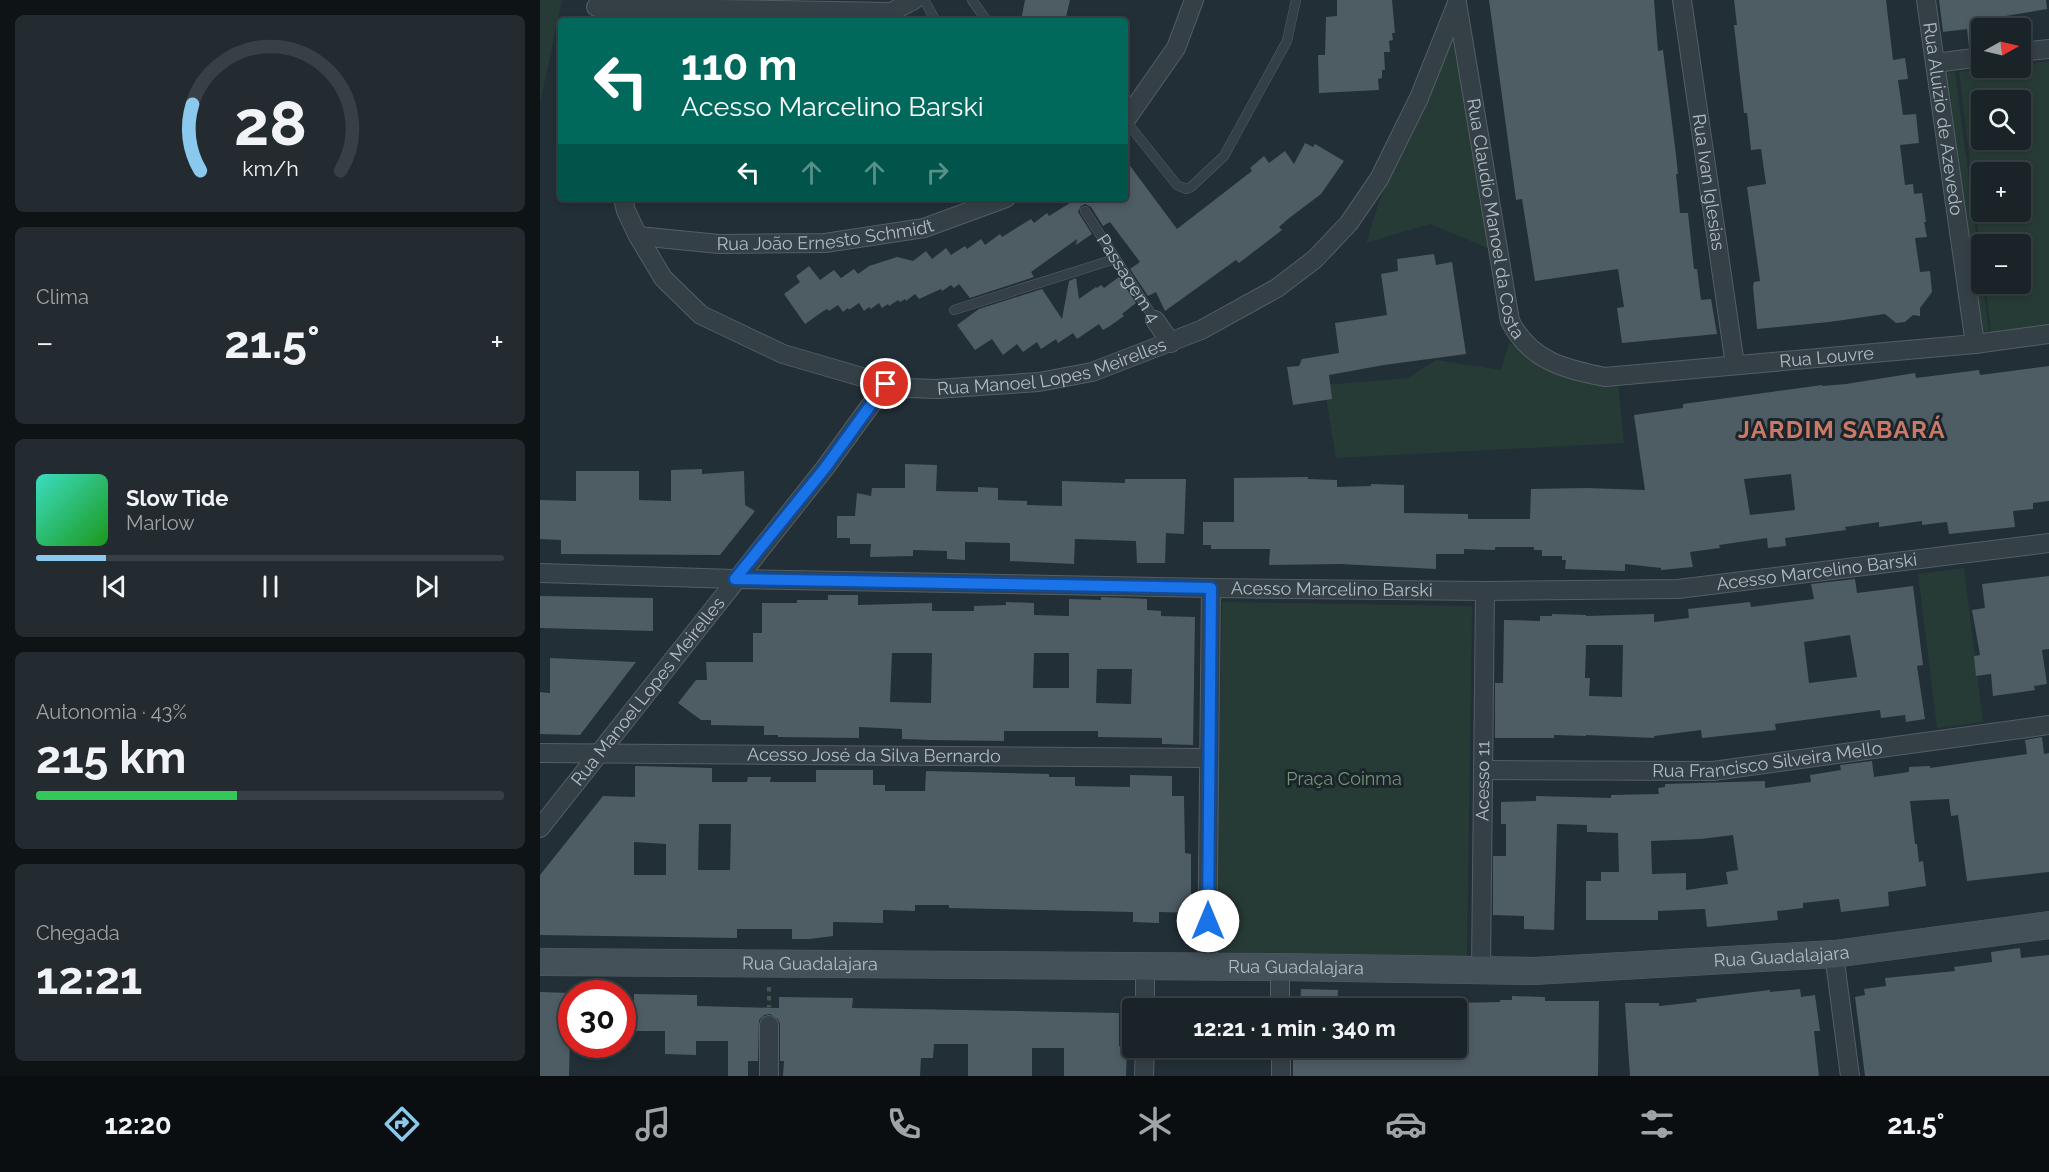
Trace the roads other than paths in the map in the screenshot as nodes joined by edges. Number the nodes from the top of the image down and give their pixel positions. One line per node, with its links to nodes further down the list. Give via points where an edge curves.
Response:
1 (914, 0): 10 (street)
2 (924, 0): 12 (lane)
3 (972, 0): 13 (lane)
4 (1194, 0): 18 (street, via 1176,48)
5 (1296, 0): 19 (lane, via 1287,41 1224,156 1191,187 1177,186)
6 (1682, 0): 30 (street, Rua Ivan Iglesias)
7 (1926, 0): 17 (street, Rua Aluizio de Azevedo)
8 (1457, 2): 28 (street, Rua Manoel Lopes Meirelles, via 1400,140 1349,223 1315,259 1277,288); 31 (street, Rua Claudio Manoel da Costa, via 1510,321 1517,336 1547,360 1568,370)
9 (596, 7): 10 (street)
10 (893, 12): 11 (street)
11 (878, 18)
12 (934, 18)
13 (985, 18)
14 (2049, 49): 15 (street)
15 (2031, 51)
16 (1971, 58): 17 (street)
17 (1935, 63): 29 (street, Rua Aluizio de Azevedo)
18 (1128, 117)
19 (1128, 125)
20 (624, 201): 23 (street)
21 (998, 201): 23 (street, Rua João Ernesto Schmidt, via 924,228 825,243 719,244)
22 (1085, 211): 24 (lane, Passagem 4)
23 (638, 236): 32 (street, via 663,278 701,315 783,354)
24 (1115, 259): 25 (lane); 26 (lane, Passagem 4)
25 (954, 310)
26 (1155, 320): 28 (street, Passagem 4)
27 (2049, 334): 29 (street, Rua Louvre)
28 (1171, 343): 32 (street, Rua Manoel Lopes Meirelles, via 1092,372 1039,382 936,389)
29 (1975, 344): 30 (street, Rua Louvre)
30 (1735, 365): 31 (street, Rua Louvre)
31 (1605, 377)
32 (886, 384): 35 (street, Rua Manoel Lopes Meirelles, via 825,468)
33 (2049, 543): 37 (street, Acesso Marcelino Barski, via 1678,589)
34 (540, 573): 35 (street, Acesso Marcelino Barski)
35 (735, 579): 36 (street, Acesso Marcelino Barski); 40 (street, Rua Manoel Lopes Meirelles)
36 (1211, 588): 37 (street, Acesso Marcelino Barski); 41 (street)
37 (1485, 591): 42 (street, Acesso 11)
38 (2049, 725): 42 (street, Rua Francisco Silveira Mello, via 1713,771)
39 (540, 753): 40 (street, Acesso José da Silva Bernardo)
40 (601, 753): 41 (street, Acesso José da Silva Bernardo); 43 (street, Rua Manoel Lopes Meirelles)
41 (1209, 758): 49 (street)
42 (1483, 770): 50 (street, Acesso 11)
43 (540, 828)
44 (2049, 925): 45 (main road, Rua Guadalajara)
45 (1834, 954): 50 (main road, Rua Guadalajara); 59 (street)
46 (540, 962): 47 (main road, Rua Guadalajara)
47 (1145, 967): 49 (main road, Rua Guadalajara); 51 (street)
48 (1280, 967): 49 (main road, Rua Guadalajara); 50 (main road, Rua Guadalajara); 52 (street)
49 (1207, 968)
50 (1481, 970)
51 (1144, 998)
52 (1280, 998)
53 (769, 1025): 56 (street)
54 (1144, 1058): 57 (street)
55 (1281, 1058): 58 (street)
56 (769, 1076)
57 (1144, 1076)
58 (1281, 1076)
59 (1850, 1076)

